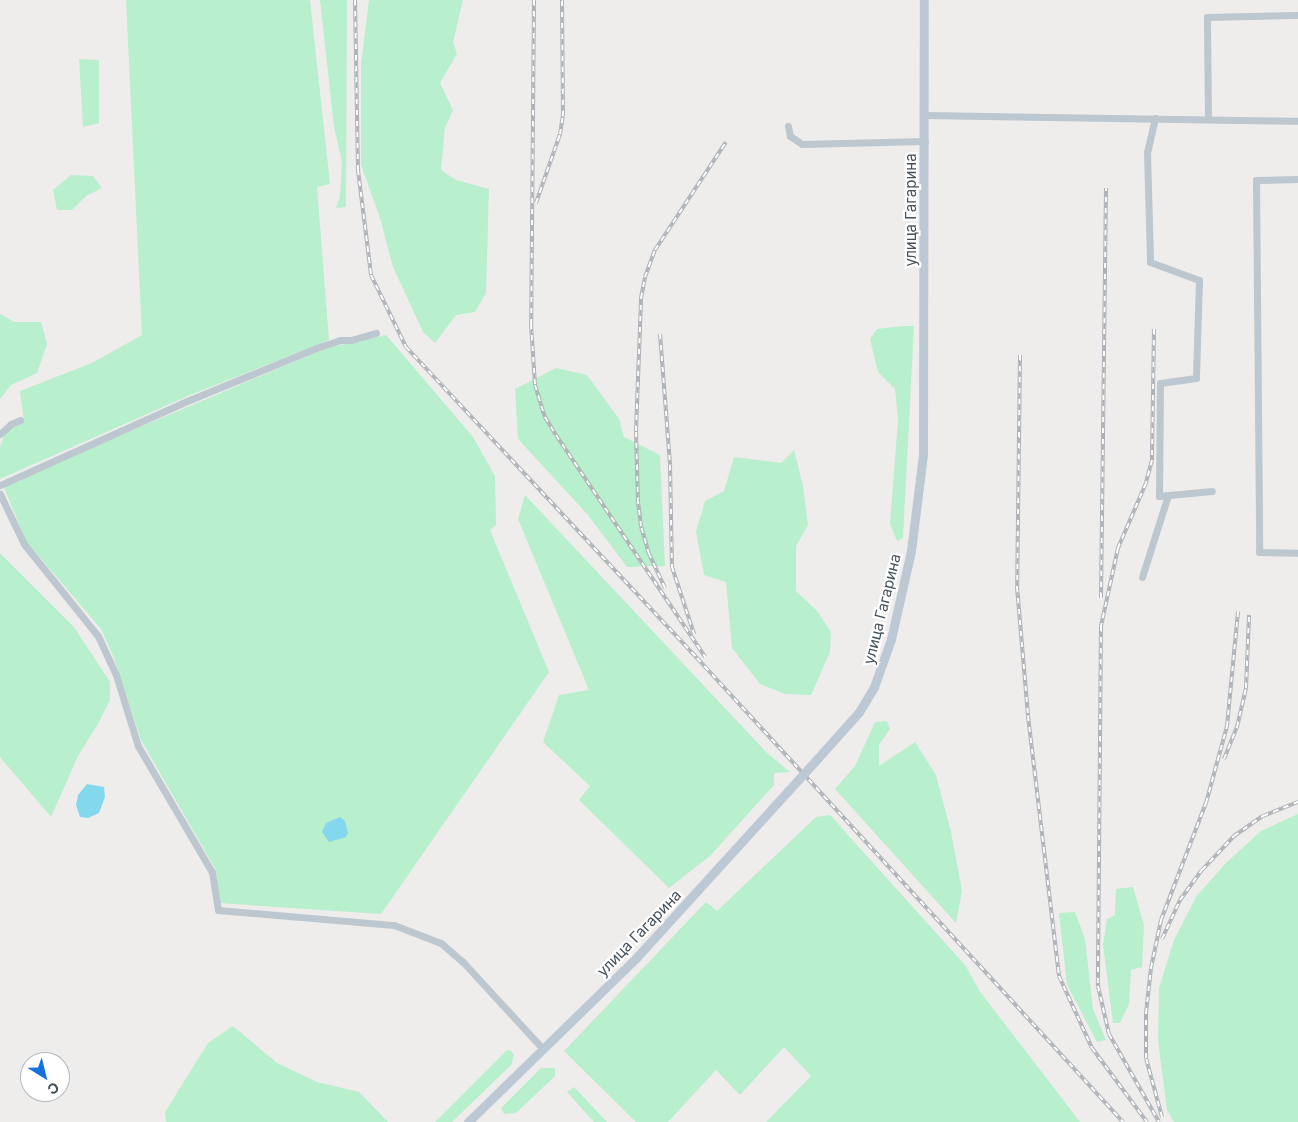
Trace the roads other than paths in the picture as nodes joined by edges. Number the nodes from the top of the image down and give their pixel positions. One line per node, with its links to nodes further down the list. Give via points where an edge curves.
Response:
1 (924, 0): 3 (main road, улица Гагарина)
2 (1298, 15): 5 (street, via 1208,17)
3 (925, 115): 4 (street); 8 (main road, улица Гагарина)
4 (1155, 118): 5 (street); 16 (street, via 1146,152 1150,262 1199,280 1196,378 1160,384 1159,496)
5 (1208, 119): 6 (street)
6 (1298, 121)
7 (788, 126): 8 (street, via 790,136 802,144)
8 (925, 141): 19 (main road, улица Гагарина, bridge, via 923,455 911,551 891,639 874,687 859,712 673,919)
9 (1298, 179): 17 (street, via 1256,180 1256,190 1259,552)
10 (376, 333): 13 (street, via 316,348)
11 (20, 420): 12 (street)
12 (0, 434)
13 (0, 484)
14 (1212, 491): 16 (street)
15 (0, 494): 19 (street, via 24,544 98,636 116,675 138,746 212,872 218,910 394,925 441,943 463,962)
16 (1168, 496): 18 (street)
17 (1298, 553)
18 (1142, 577)
19 (543, 1049): 20 (main road, улица Гагарина)
20 (468, 1122)

